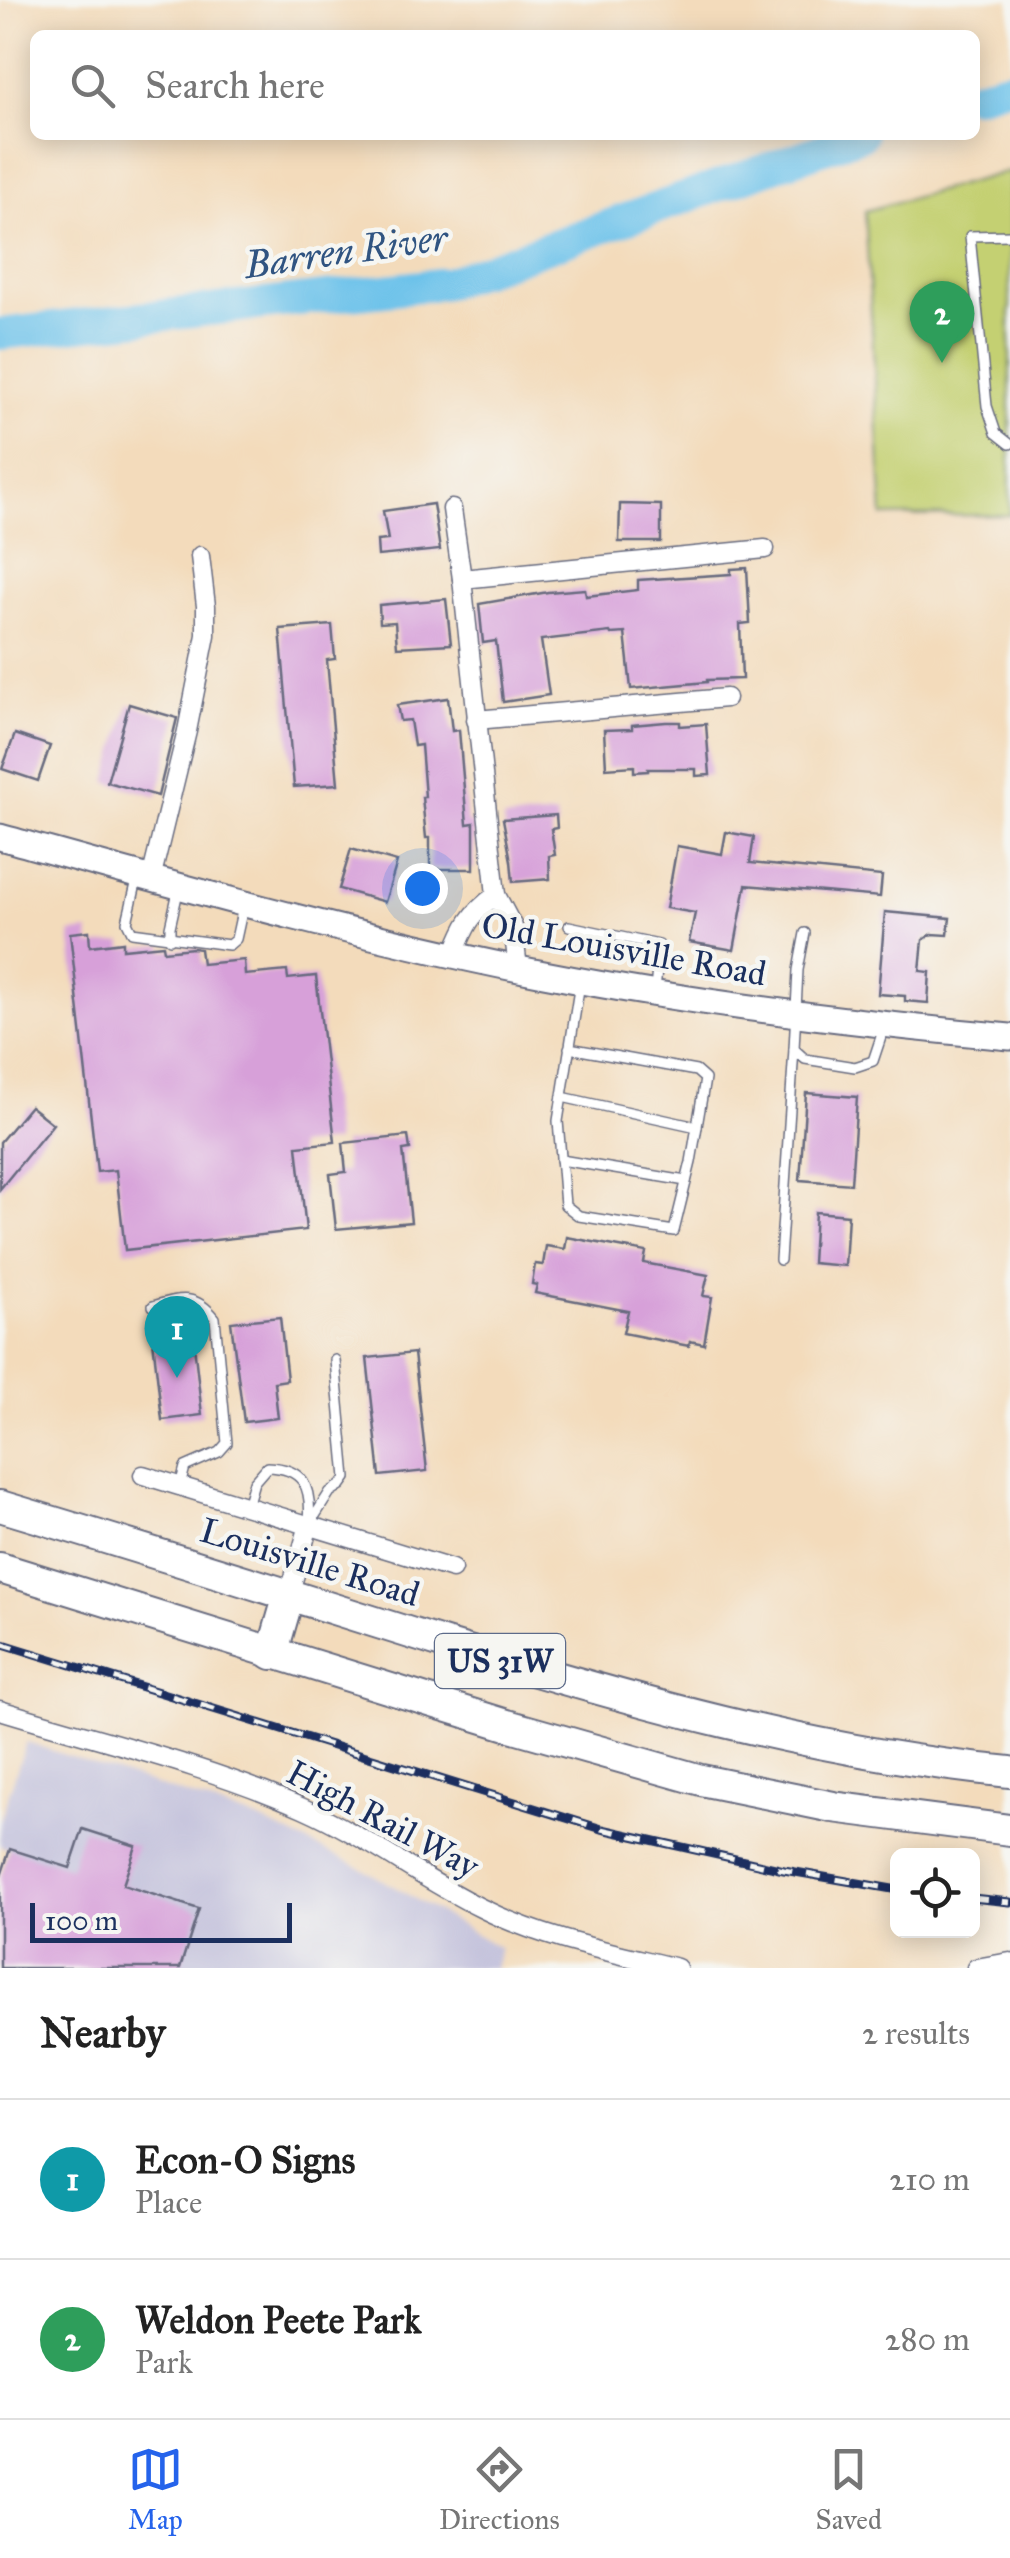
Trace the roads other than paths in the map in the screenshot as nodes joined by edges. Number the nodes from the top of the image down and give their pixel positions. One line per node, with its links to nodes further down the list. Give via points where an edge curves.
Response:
1 (1010, 235): 2 (lane, via 970,236 987,406 996,433)
2 (1010, 444)
3 (452, 510): 6 (street)
4 (765, 549): 6 (street)
5 (200, 556): 10 (street, via 206,634 187,731)
6 (462, 579): 8 (street)
7 (726, 698): 8 (street)
8 (476, 720): 12 (street)
9 (0, 837): 10 (street, Old Louisville Road)
10 (144, 877): 11 (street, Old Louisville Road); 16 (lane, via 127,922 132,932)
11 (179, 887): 13 (street, Old Louisville Road); 16 (lane)
12 (496, 895): 17 (street, via 464,927); 18 (street, via 512,927)
13 (244, 904): 16 (lane, via 229,945); 17 (street, Old Louisville Road)
14 (569, 926): 20 (lane, via 660,944)
15 (804, 932): 21 (lane)
16 (170, 938)
17 (454, 954): 18 (street, Old Louisville Road)
18 (518, 968): 19 (street, Old Louisville Road)
19 (580, 980): 20 (street, Old Louisville Road); 24 (lane)
20 (655, 994): 21 (street, Old Louisville Road)
21 (798, 1015): 22 (street, Old Louisville Road); 25 (lane)
22 (885, 1026): 23 (street, Old Louisville Road); 25 (lane, via 873,1061 854,1066 806,1060)
23 (1010, 1037)
24 (569, 1048): 26 (lane); 27 (lane, via 696,1071 705,1080)
25 (794, 1048): 30 (lane)
26 (562, 1098): 27 (lane); 28 (lane)
27 (697, 1127): 29 (lane)
28 (562, 1160): 29 (lane); 29 (lane, via 565,1205 579,1216 674,1231)
29 (686, 1181)
30 (780, 1260)
31 (153, 1306): 34 (lane, via 181,1298 204,1305 214,1318 227,1443 185,1467)
32 (335, 1360): 37 (lane, via 346,1478)
33 (143, 1475): 34 (street)
34 (180, 1486): 36 (street)
35 (0, 1506): 40 (main road, Louisville Road / US 31W)
36 (247, 1506): 37 (street); 37 (lane, via 267,1467 286,1468 303,1479)
37 (309, 1525): 39 (street); 40 (street)
38 (0, 1568): 41 (main road, US 31W)
39 (452, 1569)
40 (289, 1595): 41 (main road); 43 (main road, Louisville Road / US 31W, via 740,1728)
41 (272, 1654): 44 (main road, US 31W, via 701,1780 850,1810)
42 (0, 1710): 46 (street, High Rail Way, via 273,1796 358,1834 505,1919)
43 (1010, 1772)
44 (1010, 1830)
45 (1008, 1964): 47 (street)
46 (677, 1968)
47 (976, 1968)

